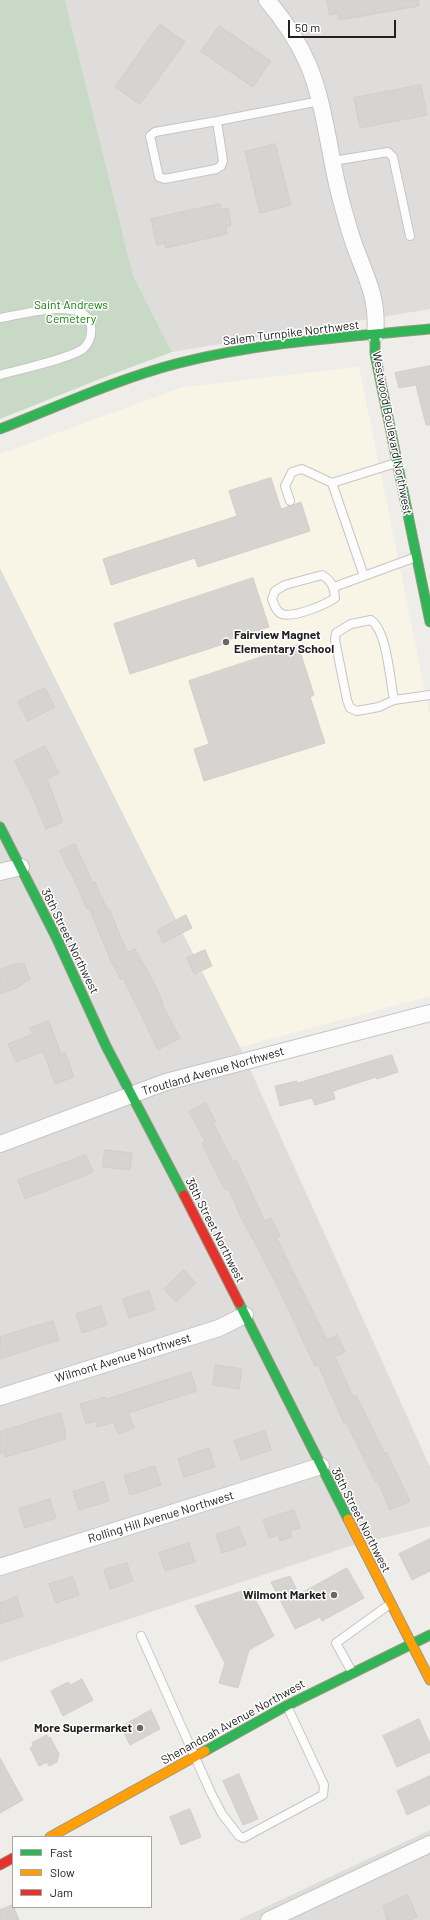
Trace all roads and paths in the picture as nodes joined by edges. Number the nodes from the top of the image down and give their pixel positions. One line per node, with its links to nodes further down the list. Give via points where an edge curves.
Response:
1 (267, 0): 2 (street, Westwood Boulevard Northwest, via 293,36 308,65)
2 (320, 101): 3 (lane); 4 (street, Westwood Boulevard Northwest)
3 (217, 121): 3 (lane, via 223,161 221,166 165,179 159,177 150,136 155,132)
4 (332, 161): 5 (lane, via 388,152 393,157); 8 (street, Westwood Boulevard Northwest, via 354,245 376,304)
5 (410, 236)
6 (0, 318): 9 (lane, via 54,308 70,309 82,312 88,317 92,331 84,348 72,354)
7 (430, 329): 8 (street, Salem Turnpike Northwest)
8 (375, 335): 10 (street, Salem Turnpike Northwest, via 272,345 178,363 127,379); 11 (street, Westwood Boulevard Northwest, via 375,354)
9 (0, 375)
10 (0, 429)
11 (398, 463): 12 (lane); 14 (street, Westwood Boulevard Northwest)
12 (332, 482): 13 (lane, via 302,469 292,472 285,486); 15 (lane)
13 (290, 501)
14 (417, 557): 15 (lane); 17 (street, Westwood Boulevard Northwest)
15 (364, 576): 16 (lane)
16 (334, 587): 16 (lane, via 322,575 286,585 275,591 272,599 278,612 283,615 299,613 327,604 335,598)
17 (430, 622)
18 (430, 695): 19 (lane)
19 (394, 700): 19 (lane, via 383,638 376,623 371,620 351,624 336,633 335,640 350,708 357,712 379,707)
20 (0, 827): 21 (street, 36th Street Northwest)
21 (21, 867): 22 (street); 24 (street, 36th Street Northwest, via 106,1046)
22 (0, 872)
23 (430, 1013): 24 (street, Troutland Avenue Northwest, via 166,1082)
24 (132, 1094): 25 (street, Troutland Avenue Northwest); 26 (street, 36th Street Northwest)
25 (0, 1144)
26 (245, 1315): 27 (street, Wilmont Avenue Northwest, via 219,1328); 28 (street, 36th Street Northwest)
27 (0, 1397)
28 (321, 1466): 29 (street, Rolling Hill Avenue Northwest); 30 (street, 36th Street Northwest)
29 (0, 1567)
30 (390, 1604): 33 (street, 36th Street Northwest); 34 (lane, via 336,1643)
31 (430, 1635): 33 (street, Shenandoah Avenue Northwest)
32 (141, 1636): 37 (lane)
33 (411, 1644): 34 (street, Shenandoah Avenue Northwest); 35 (street, 36th Street Northwest)
34 (352, 1672): 36 (street, Shenandoah Avenue Northwest)
35 (430, 1680)
36 (286, 1706): 37 (street, Shenandoah Avenue Northwest); 37 (lane, via 324,1785 320,1798 243,1838 222,1814)
37 (196, 1756): 38 (street, Shenandoah Avenue Northwest)
38 (52, 1836)
39 (430, 1844): 42 (street)
40 (12, 1859): 41 (street)
41 (0, 1865)
42 (269, 1920)

